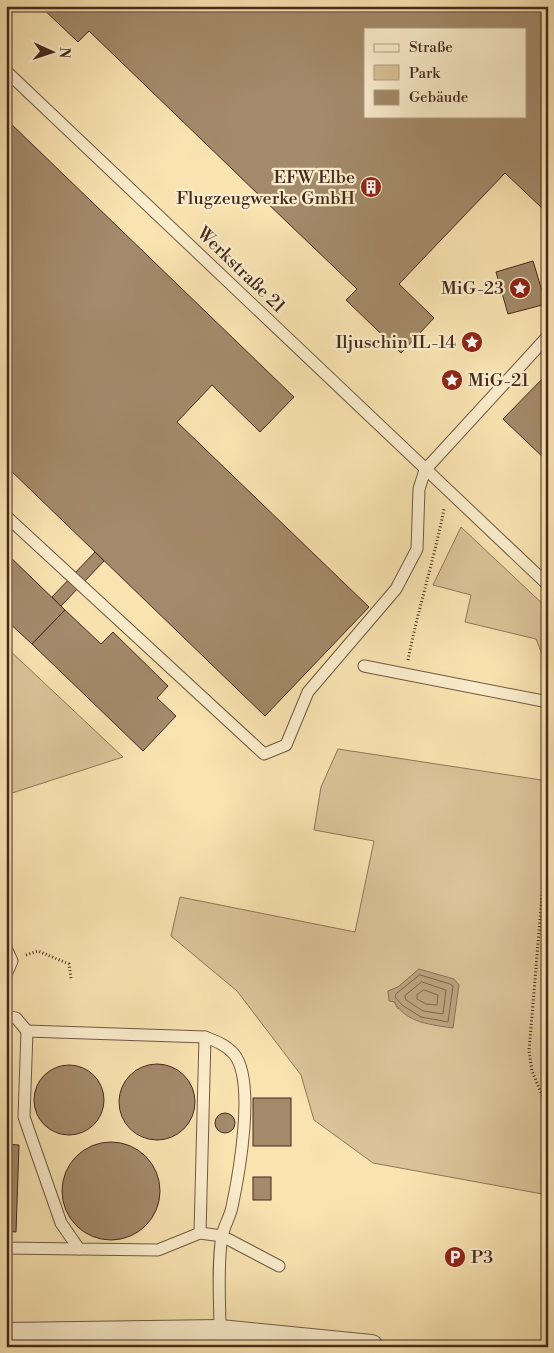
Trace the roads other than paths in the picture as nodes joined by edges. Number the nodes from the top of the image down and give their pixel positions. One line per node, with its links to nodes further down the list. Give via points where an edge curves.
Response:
1 (6, 71): 3 (lane, Werkstraße 21)
2 (548, 336): 3 (lane)
3 (425, 470): 4 (lane, via 419,489 417,549 396,589 308,692 286,745 264,754); 5 (lane, Werkstraße 21, via 449,497)
4 (6, 516)
5 (548, 585)
6 (364, 666): 7 (lane)
7 (548, 702)
8 (6, 948): 9 (lane, via 12,961)
9 (6, 975)
10 (6, 1016): 11 (lane, via 16,1018)
11 (27, 1031): 12 (lane); 16 (lane, via 24,1117 60,1223)
12 (205, 1037): 13 (lane); 14 (lane, via 221,1043 234,1054 245,1081 241,1152 231,1209)
13 (200, 1233): 14 (lane); 16 (lane, via 158,1250)
14 (222, 1236): 17 (lane); 18 (lane)
15 (6, 1248): 16 (lane)
16 (79, 1249)
17 (279, 1266)
18 (220, 1332): 19 (street); 20 (street)
19 (6, 1335)
20 (371, 1347)

